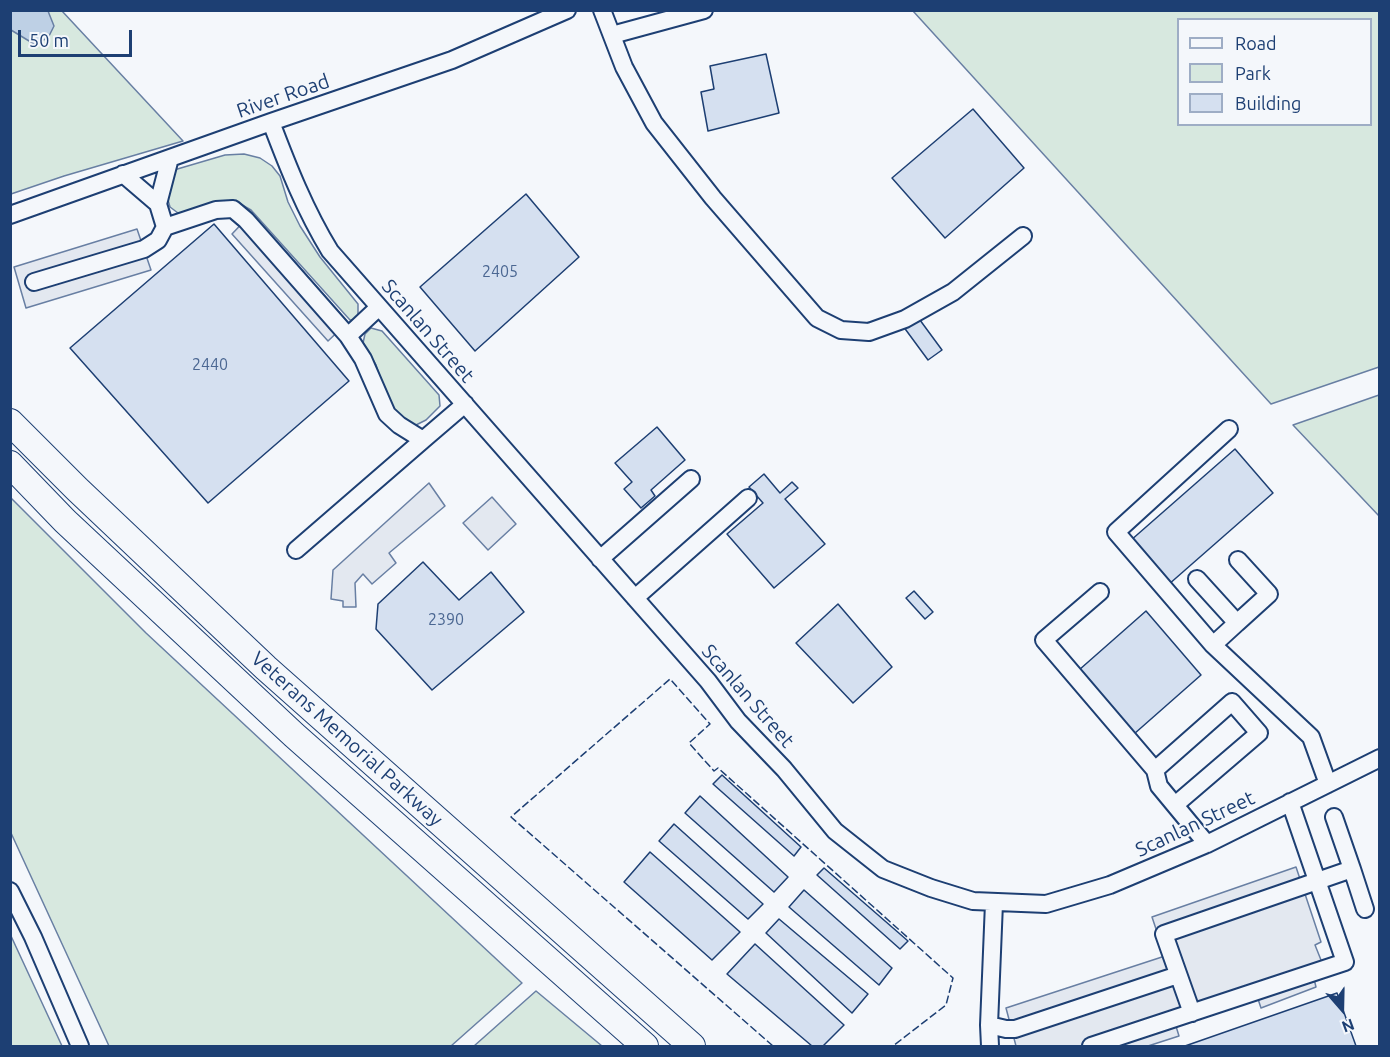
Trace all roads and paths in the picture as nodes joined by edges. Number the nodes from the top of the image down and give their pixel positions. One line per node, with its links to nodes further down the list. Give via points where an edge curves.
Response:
1 (567, 10): 5 (street, River Road, via 452,60)
2 (602, 10): 4 (street)
3 (704, 10): 4 (street)
4 (612, 35): 11 (street, via 654,123 817,318 841,330 869,332 905,318 952,292)
5 (271, 122): 6 (street, River Road); 13 (street, Scanlan Street, via 312,221 330,251)
6 (170, 158): 7 (street, River Road); 8 (street)
7 (123, 174): 8 (street); 9 (street, River Road)
8 (158, 204): 10 (street)
9 (10, 215)
10 (165, 226): 12 (street, via 158,240 144,249); 14 (street, via 216,210 233,209)
11 (1023, 236)
12 (34, 282)
13 (379, 307): 14 (street); 15 (street, Scanlan Street)
14 (348, 336): 18 (street, via 363,359 387,414)
15 (465, 405): 18 (street); 23 (street, Scanlan Street)
16 (10, 422): 47 (highway, Veterans Memorial Parkway, via 266,668)
17 (1229, 429): 29 (street, via 1116,532)
18 (423, 440): 22 (street)
19 (10, 464): 46 (highway, Veterans Memorial Parkway, via 65,521 294,735)
20 (691, 479): 23 (street)
21 (748, 498): 27 (street)
22 (296, 550)
23 (600, 559): 27 (street, Scanlan Street)
24 (1238, 560): 28 (street, via 1269,594)
25 (1197, 579): 28 (street)
26 (1100, 591): 31 (street, via 1044,640)
27 (635, 598): 40 (street, Scanlan Street, via 835,831 883,869 973,901)
28 (1237, 623): 29 (street)
29 (1213, 645): 32 (street, via 1311,737)
30 (1380, 758): 32 (street, Scanlan Street)
31 (1155, 770): 34 (street, via 1159,786); 34 (street, via 1232,702 1259,733)
32 (1328, 784): 33 (street, Scanlan Street)
33 (1290, 802): 36 (street, Scanlan Street); 38 (street)
34 (1175, 805): 36 (street)
35 (1334, 817): 37 (street)
36 (1207, 844): 40 (street, Scanlan Street, via 1110,885 1046,904)
37 (1352, 869): 38 (street); 41 (street)
38 (1317, 881): 42 (street, via 1164,934); 43 (street, via 1345,962)
39 (10, 891): 45 (street)
40 (994, 903): 44 (street)
41 (1365, 909)
42 (1178, 975): 43 (street); 44 (street, via 1015,1029)
43 (1192, 1013): 49 (street)
44 (989, 1025): 48 (street)
45 (80, 1047)
46 (645, 1047)
47 (692, 1047)
48 (990, 1047)
49 (1091, 1047)

